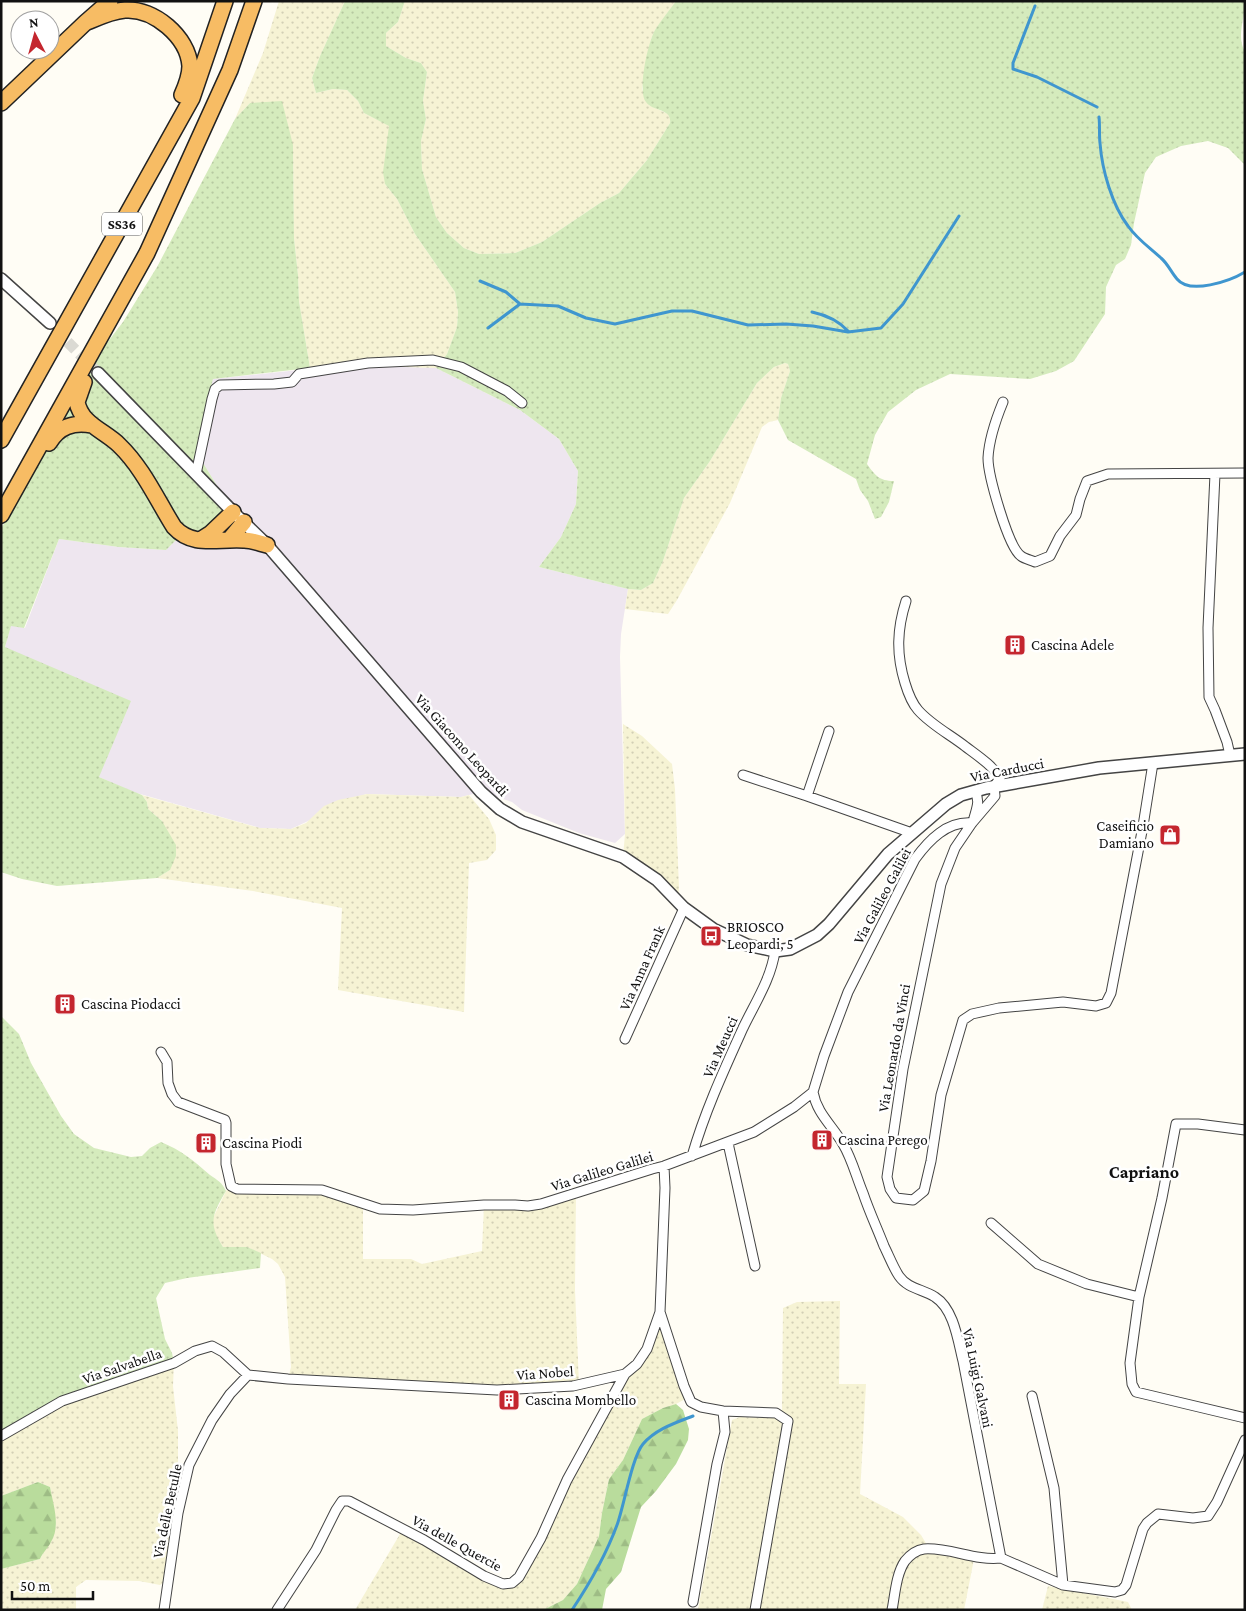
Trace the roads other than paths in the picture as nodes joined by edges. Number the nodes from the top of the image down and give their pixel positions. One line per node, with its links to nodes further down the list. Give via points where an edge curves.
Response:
1 (110, 1): 4 (highway)
2 (225, 1): 7 (highway, SS36, via 192,98)
3 (254, 1): 6 (highway, SS36, via 230,70)
4 (85, 23): 5 (highway); 7 (highway, via 109,12 128,10 147,14 164,22 177,35 190,65 181,98 132,190)
5 (1, 103)
6 (147, 253): 13 (highway, via 136,286 78,396 82,416); 18 (highway, SS36)
7 (106, 254): 14 (highway, SS36)
8 (1, 279): 9 (street)
9 (50, 324)
10 (98, 373): 16 (street, Via Giacomo Leopardi)
11 (522, 402): 16 (street, via 469,371 433,360 368,363 300,374 292,382 220,385 212,399)
12 (1003, 402): 17 (street, via 991,440 989,473 1005,528 1020,556 1036,562 1050,556 1076,514 1087,481 1108,474)
13 (92, 424): 20 (highway, via 72,424 57,432); 21 (highway, via 133,461 181,535)
14 (1, 440)
15 (1245, 473): 17 (street)
16 (196, 474): 19 (street, Via Giacomo Leopardi)
17 (1215, 474): 27 (street, via 1209,598 1209,697)
18 (1, 515)
19 (238, 517): 21 (highway); 22 (highway); 23 (street, Via Giacomo Leopardi)
20 (1, 527)
21 (199, 540): 22 (highway)
22 (229, 540): 23 (highway, via 245,540)
23 (271, 549): 35 (street, Via Giacomo Leopardi, via 500,810 522,822 623,857 657,880)
24 (906, 601): 30 (street, via 898,644 900,666 910,700 919,712 997,773 1000,778)
25 (829, 731): 32 (street)
26 (1245, 754): 27 (street, Via Carducci)
27 (1230, 755): 28 (street, Via Carducci)
28 (1153, 763): 30 (street, Via Carducci, via 1100,768); 33 (street, Via Leonardo da Vinci, via 1111,993 1106,1003 1096,1006 1063,1002 999,1008 972,1014 963,1020 941,1096 924,1191 913,1200 896,1198 887,1177 903,1069 936,904 950,858)
29 (743, 775): 32 (street)
30 (994, 787): 31 (street, Via Carducci); 33 (street, Via Leonardo da Vinci, via 995,796)
31 (975, 791): 33 (street, Via Leonardo da Vinci, via 978,804); 34 (street, Via Carducci, via 953,799)
32 (807, 796): 34 (street)
33 (972, 823): 39 (street, Via Galileo Galilei, via 958,823 945,829 915,859 848,992)
34 (912, 833): 36 (street, Via Carducci, via 882,861 817,935 790,949)
35 (684, 908): 36 (street, Via Giacomo Leopardi, via 727,936); 37 (street, Via Anna Frank)
36 (775, 951): 42 (street, Via Meucci, via 768,979 709,1105)
37 (625, 1039)
38 (161, 1052): 43 (street, Via Galileo Galilei, via 168,1062 168,1083 178,1102 221,1118 226,1123 228,1174 231,1186 237,1189 322,1190 380,1209 528,1206)
39 (813, 1092): 41 (street, Via Galileo Galilei, via 754,1132); 55 (street, Via Luigi Galvani, via 821,1116 851,1159 877,1229 900,1277 911,1286 936,1297 950,1315 963,1361)
40 (1245, 1130): 46 (street, via 1176,1124)
41 (728, 1143): 42 (street, Via Galileo Galilei); 45 (street)
42 (692, 1156): 43 (street, Via Galileo Galilei)
43 (664, 1166): 47 (street, via 666,1188)
44 (991, 1223): 46 (street, via 1038,1264 1087,1284)
45 (755, 1266)
46 (1139, 1297): 52 (street, via 1130,1364 1136,1392)
47 (660, 1312): 48 (street, via 647,1349); 51 (street, via 691,1402)
48 (625, 1374): 49 (street, Via Nobel, via 573,1386 497,1390); 59 (street, Via delle Quercie, via 519,1577 512,1583 503,1584 484,1576 349,1501 342,1502 336,1510 316,1550)
49 (248, 1375): 53 (street, Via Salvabella, via 212,1346 174,1363 62,1400); 58 (street, Via delle Betulle, via 212,1420 190,1465 178,1512)
50 (1032, 1396): 56 (street, via 1054,1488)
51 (723, 1411): 57 (street, via 725,1432); 60 (street, via 776,1413 788,1421)
52 (1245, 1418)
53 (1, 1436)
54 (1245, 1440): 56 (street, via 1208,1516 1194,1518 1163,1514 1147,1523 1122,1590)
55 (1002, 1558): 56 (street); 61 (street, via 982,1558 934,1549 916,1552 901,1569)
56 (1063, 1585)
57 (693, 1602)
58 (164, 1610)
59 (277, 1610)
60 (755, 1610)
61 (892, 1610)

